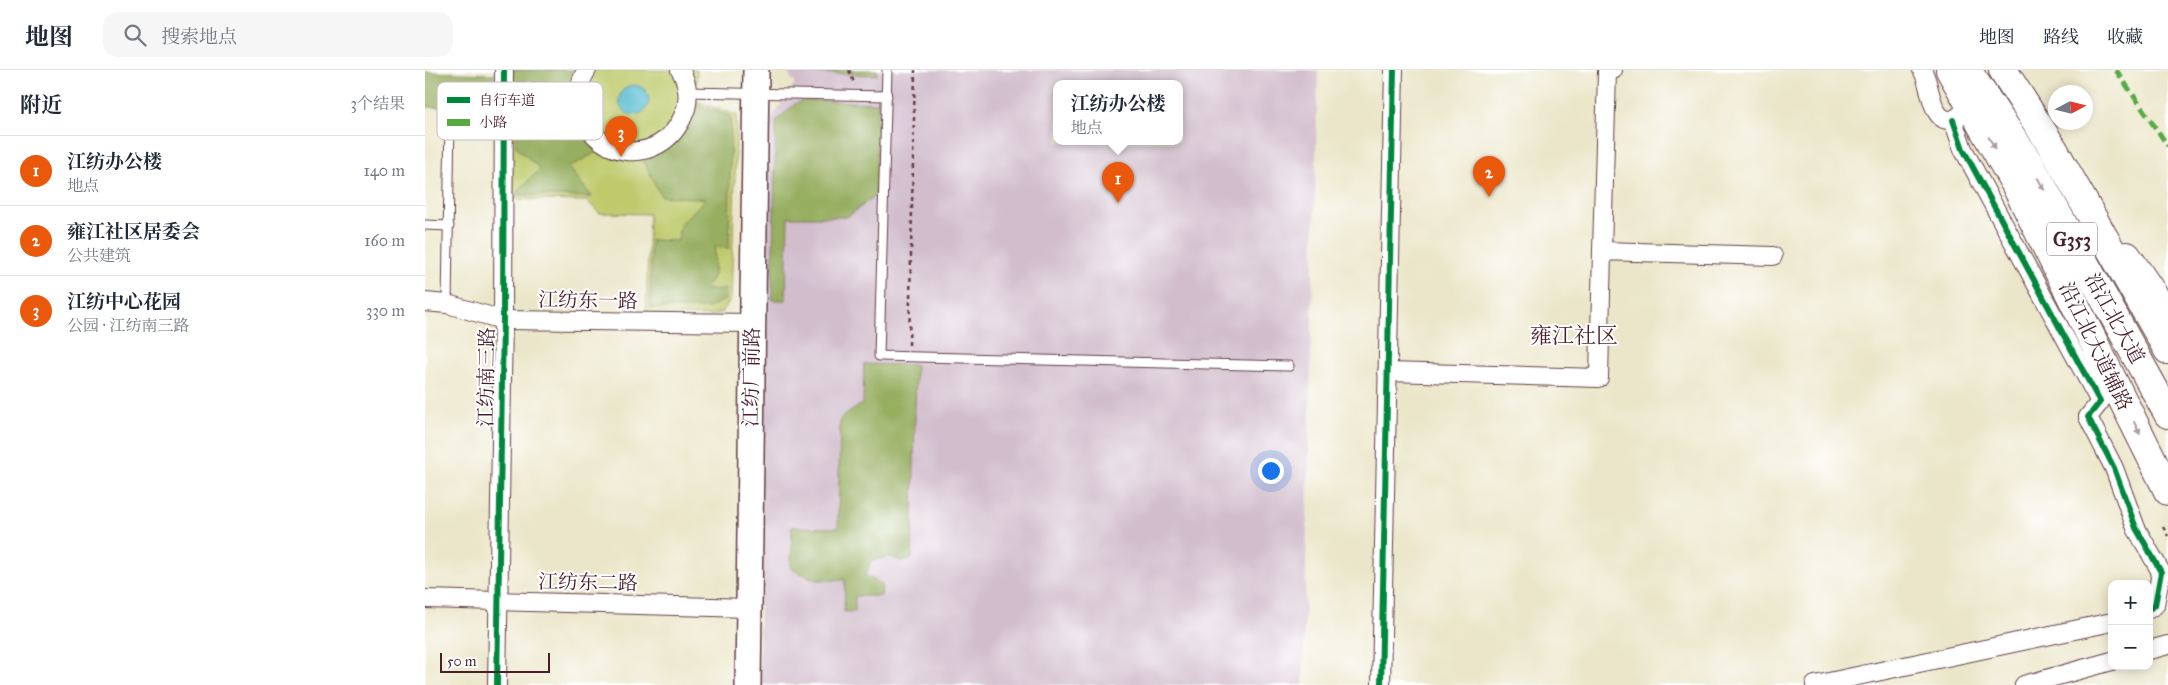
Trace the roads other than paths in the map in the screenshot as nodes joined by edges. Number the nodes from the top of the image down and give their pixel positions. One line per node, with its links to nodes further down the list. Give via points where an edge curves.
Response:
1 (587, 70): 11 (street)
2 (680, 70): 13 (street)
3 (887, 70): 14 (lane)
4 (1394, 70): 31 (street)
5 (1613, 70): 22 (street, via 1607,72)
6 (1922, 70): 15 (street, via 1935,110 1941,117 1947,120)
7 (1941, 70): 15 (street, via 1948,78)
8 (1951, 70): 15 (main road, 沿江北大道辅路)
9 (1967, 70): 32 (main road, 沿江北大道 / G353, one-way to 32, via 2030,164)
10 (2003, 70): 19 (main road, 沿江北大道 / G353)
11 (583, 82)
12 (756, 82): 13 (lane); 14 (lane); 28 (main road, 江纺厂前路)
13 (687, 92): 18 (street, via 686,110 679,127 667,140 651,149 633,152 616,149)
14 (887, 96): 30 (lane, via 879,356)
15 (1962, 115): 33 (main road, 沿江北大道辅路, one-way to 33, via 2015,184); 36 (street, via 1963,149 2100,402 2088,417 2114,468 2136,528 2161,572)
16 (451, 140): 21 (lane)
17 (504, 140): 27 (street, 江纺南三路)
18 (600, 140)
19 (2053, 148): 26 (main road, G353); 29 (main road, 沿江北大道 / G353)
20 (425, 224): 21 (lane)
21 (449, 226): 25 (lane)
22 (1602, 251): 23 (street); 31 (street, via 1599,378)
23 (1773, 256)
24 (425, 302): 25 (street, 江纺东一路)
25 (447, 304): 27 (street, 江纺东一路)
26 (2168, 316)
27 (503, 320): 28 (street, 江纺东一路); 35 (street, 江纺南三路)
28 (752, 323): 37 (main road, 江纺厂前路)
29 (2168, 350)
30 (1289, 366)
31 (1387, 372): 44 (street)
32 (2168, 414)
33 (2168, 491)
34 (425, 600): 35 (street, 江纺东二路)
35 (498, 602): 37 (street, 江纺东二路); 42 (street, 江纺南三路)
36 (2153, 606)
37 (749, 608): 43 (main road, 江纺厂前路)
38 (2108, 623): 45 (street)
39 (2168, 645): 40 (street)
40 (2153, 649)
41 (2108, 661): 46 (street)
42 (497, 685)
43 (749, 685)
44 (1381, 685)
45 (1815, 685)
46 (2024, 685)

